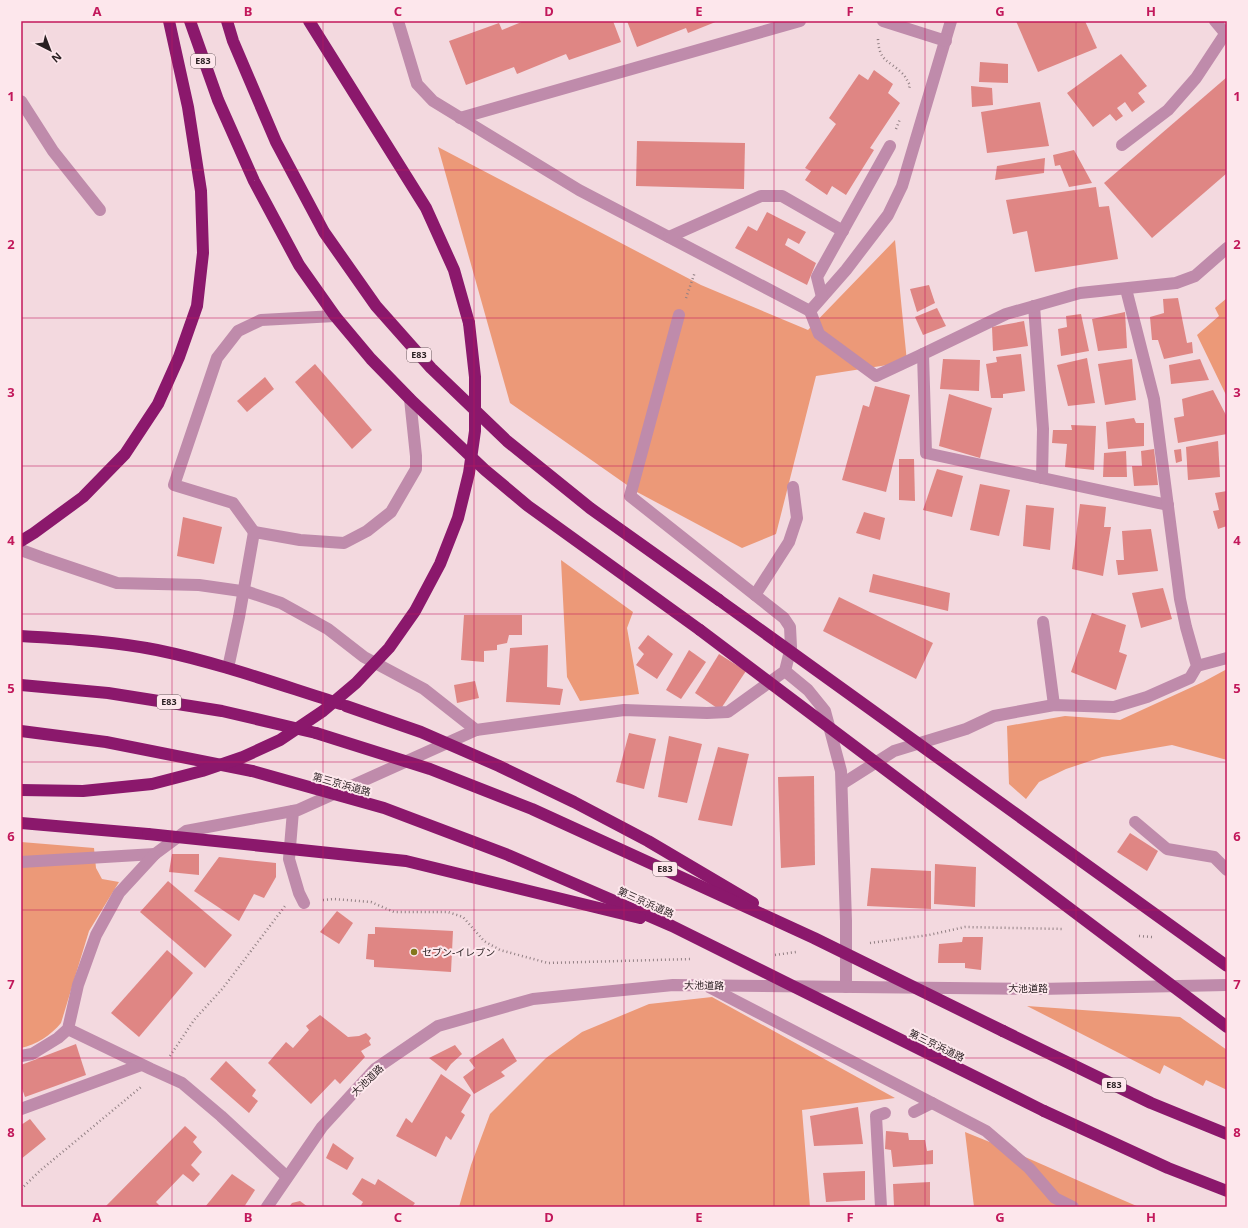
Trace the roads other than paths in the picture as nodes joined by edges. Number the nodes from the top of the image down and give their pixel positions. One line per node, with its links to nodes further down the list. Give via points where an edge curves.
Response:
1 (169, 21): 32 (highway, via 188,107 201,191 203,253 197,306 179,357 158,404 125,454 83,497)
2 (190, 21): 25 (highway, E83, via 218,100 254,181 299,265)
3 (227, 21): 57 (highway, E83, bridge, via 276,142 324,232 376,306 430,368 507,440 590,508)
4 (309, 21): 47 (highway, bridge, via 426,208 454,270 469,323 475,377 474,431 469,473 458,518 440,564 416,611 389,648 361,678 323,711 280,740 243,757 152,784 83,791)
5 (398, 21): 13 (street, via 417,84 432,102)
6 (800, 21): 13 (street)
7 (951, 21): 11 (street)
8 (1215, 21): 10 (street)
9 (884, 22): 11 (street)
10 (1226, 32): 14 (street, via 1196,78 1168,110)
11 (946, 41): 21 (street, via 902,186 888,216)
12 (21, 101): 16 (street, via 54,151)
13 (460, 118): 18 (street, via 579,190)
14 (1122, 145)
15 (890, 146): 17 (street)
16 (100, 210)
17 (843, 231): 18 (street, via 782,196 761,196); 21 (street, via 817,276)
18 (670, 237): 23 (street)
19 (1227, 248): 20 (street, via 1195,276 1176,284)
20 (1126, 289): 22 (street, via 1080,293); 30 (street, via 1154,399)
21 (822, 297): 23 (street)
22 (1034, 306): 26 (street, via 1006,314); 28 (street, via 1043,429)
23 (810, 311): 26 (street, via 819,334 876,376)
24 (679, 315): 35 (street, via 630,496)
25 (335, 316): 27 (highway, E83); 31 (street, via 261,320 238,331 217,358 174,485 233,503)
26 (923, 354): 28 (street, via 926,453)
27 (410, 399): 31 (street, via 416,469 391,512 367,531 344,543 300,540); 61 (highway, E83, bridge, via 485,470 528,506 700,630)
28 (1042, 478): 30 (street)
29 (793, 487): 35 (street, via 797,518 789,542)
30 (1168, 505): 39 (street, via 1180,599)
31 (254, 532): 34 (street)
32 (21, 541)
33 (21, 550): 34 (street, via 117,583 199,585)
34 (243, 591): 40 (street); 44 (street, via 281,603 328,629 364,657 424,689)
35 (755, 595): 41 (street, via 784,618 790,627 791,647)
36 (1043, 622): 43 (street)
37 (21, 636): 40 (highway, via 88,640 150,649)
38 (1227, 658): 39 (street)
39 (1197, 666): 43 (street, via 1190,678 1114,707)
40 (228, 668): 56 (highway, bridge, via 421,732 499,766 648,841)
41 (784, 672): 44 (street, via 728,712 624,710); 46 (street, via 808,690 825,712 841,771)
42 (21, 685): 56 (highway, E83, bridge, via 108,692 222,711 316,734 430,769 532,809)
43 (1054, 705): 46 (street, via 994,716 966,729 894,751)
44 (476, 730): 48 (street)
45 (21, 731): 55 (highway, 第三京浜道路, bridge, via 106,742 252,771 384,808 508,855)
46 (842, 784): 60 (street)
47 (21, 790)
48 (293, 811): 51 (street, via 186,831); 54 (street, via 288,859)
49 (1135, 822): 53 (street, via 1167,849 1214,857)
50 (21, 824): 55 (highway, bridge, via 148,834 406,861)
51 (155, 854): 52 (street); 62 (street, via 119,894 96,934 78,985)
52 (21, 862)
53 (1227, 870)
54 (304, 903)
55 (672, 926): 71 (highway, 第三京浜道路, bridge, via 1044,1111 1168,1168)
56 (814, 938): 69 (highway, E83, bridge, via 1151,1103)
57 (1227, 966)
58 (707, 985): 60 (street, 大池道路); 65 (street); 70 (street, 大池道路, via 673,985 533,999 438,1026 374,1070 322,1127)
59 (1227, 985): 60 (street, 大池道路, via 1039,989)
60 (846, 987)
61 (1227, 1027)
62 (68, 1029): 63 (street, via 32,1054); 64 (street)
63 (21, 1056)
64 (141, 1065): 66 (street); 70 (street, via 182,1083)
65 (932, 1102): 67 (street); 74 (street, via 986,1131 1028,1168 1056,1198)
66 (21, 1109)
67 (914, 1112)
68 (885, 1113): 73 (street, via 876,1116)
69 (1227, 1134)
70 (287, 1177): 72 (street, 大池道路)
71 (1227, 1191)
72 (267, 1207)
73 (881, 1207)
74 (1073, 1207)

